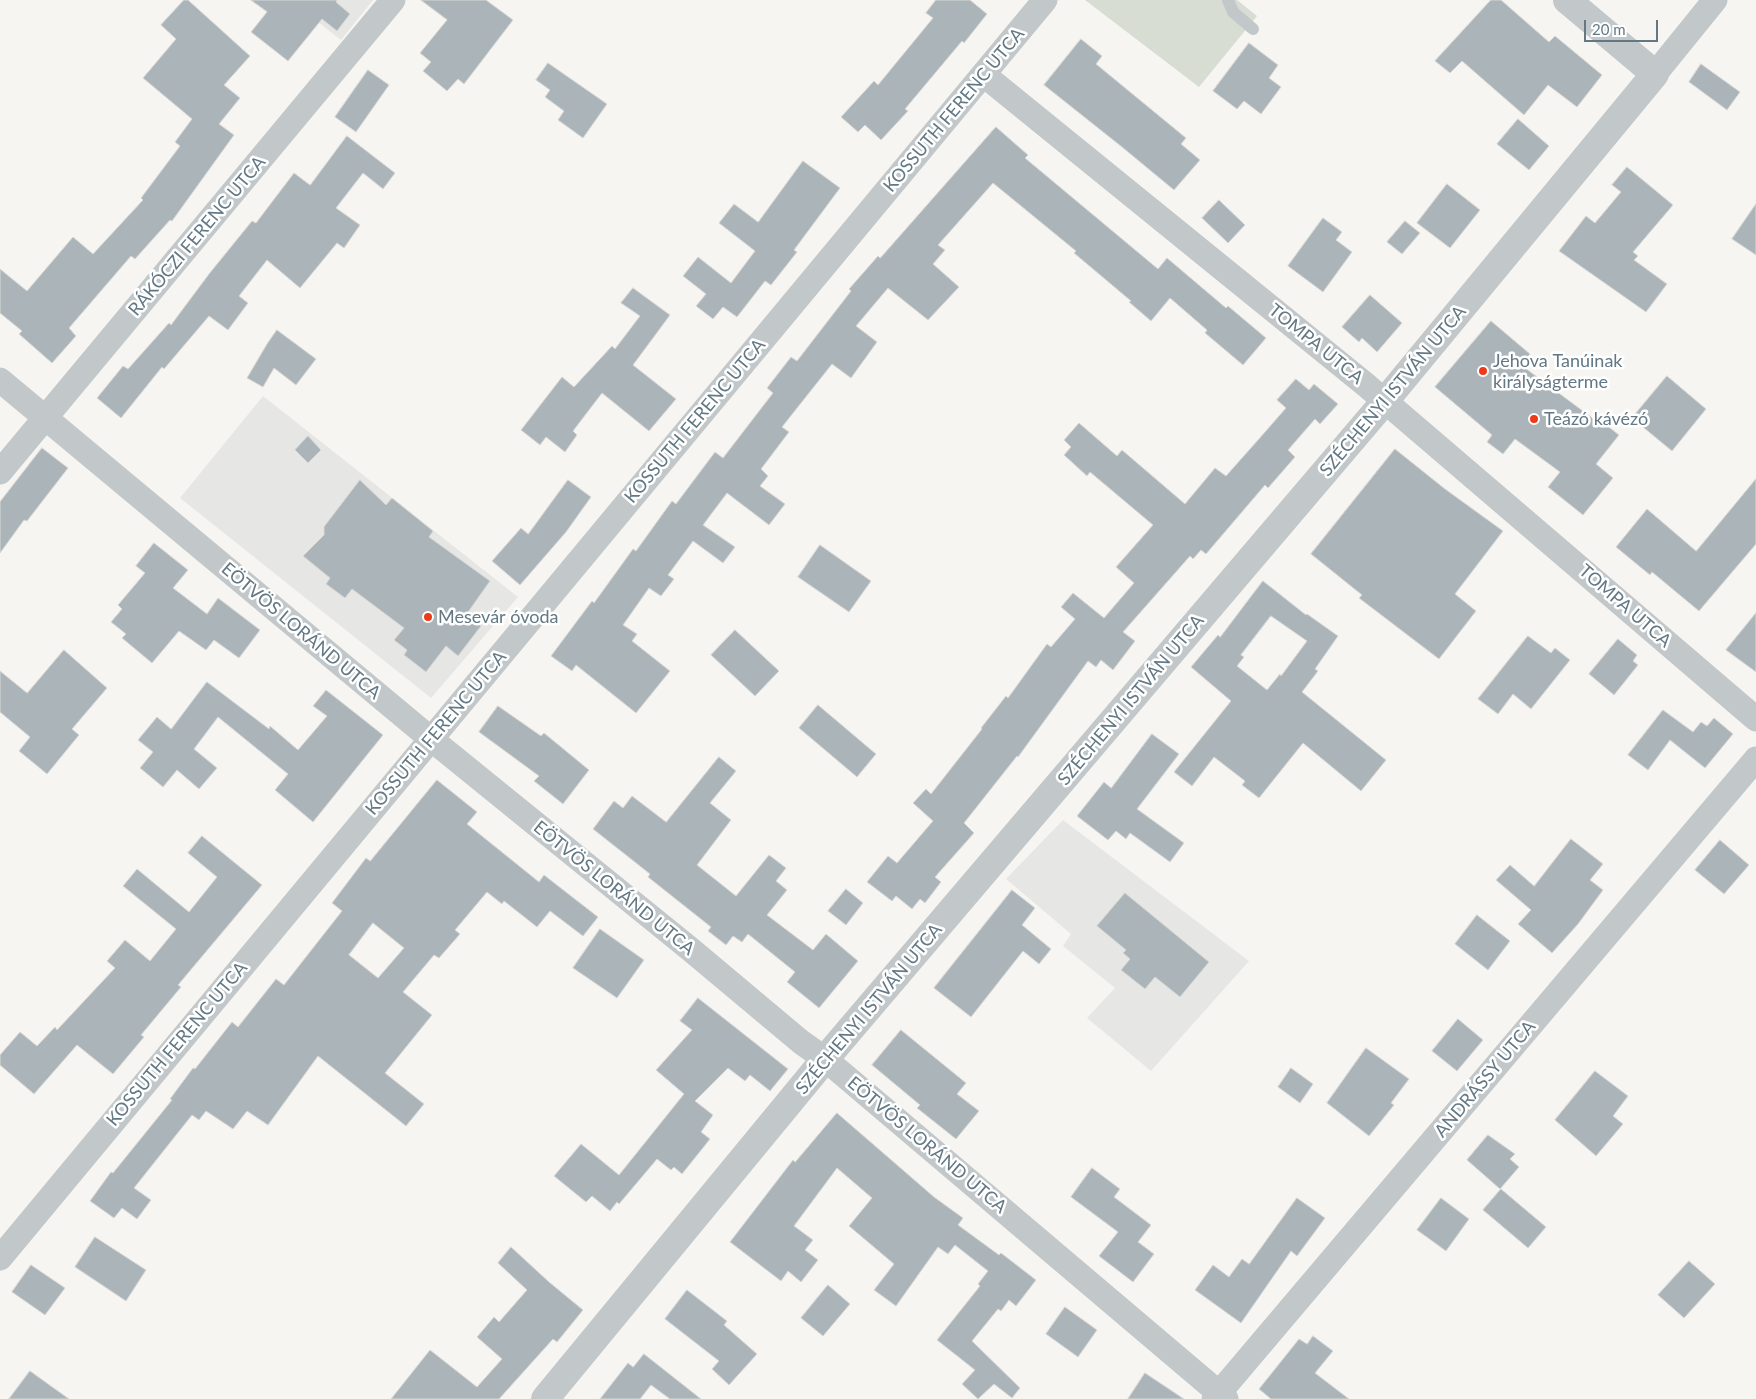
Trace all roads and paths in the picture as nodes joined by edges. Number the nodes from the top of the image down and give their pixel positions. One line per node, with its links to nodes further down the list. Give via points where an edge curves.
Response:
1 (393, 0): 11 (street, RÁKÓCZI FERENC UTCA)
2 (1045, 0): 8 (street, KOSSUTH FERENC UTCA)
3 (1228, 0): 6 (lane, via 1233,12)
4 (1567, 0): 7 (street)
5 (1715, 0): 7 (street, SZÉCHENYI ISTVÁN UTCA)
6 (1253, 29)
7 (1655, 74): 10 (street, SZÉCHENYI ISTVÁN UTCA)
8 (984, 75): 10 (street, TOMPA UTCA); 14 (street, KOSSUTH FERENC UTCA)
9 (0, 380): 11 (street, EÖTVÖS LORÁND UTCA)
10 (1385, 401): 13 (street, TOMPA UTCA); 16 (street, SZÉCHENYI ISTVÁN UTCA)
11 (46, 418): 12 (street, RÁKÓCZI FERENC UTCA); 14 (street, EÖTVÖS LORÁND UTCA)
12 (0, 472)
13 (1756, 718)
14 (431, 739): 16 (street, EÖTVÖS LORÁND UTCA); 17 (street, KOSSUTH FERENC UTCA)
15 (1756, 759): 18 (street, ANDRÁSSY UTCA)
16 (825, 1059): 18 (street, EÖTVÖS LORÁND UTCA); 19 (street, SZÉCHENYI ISTVÁN UTCA)
17 (0, 1258)
18 (1220, 1397)
19 (546, 1399)

